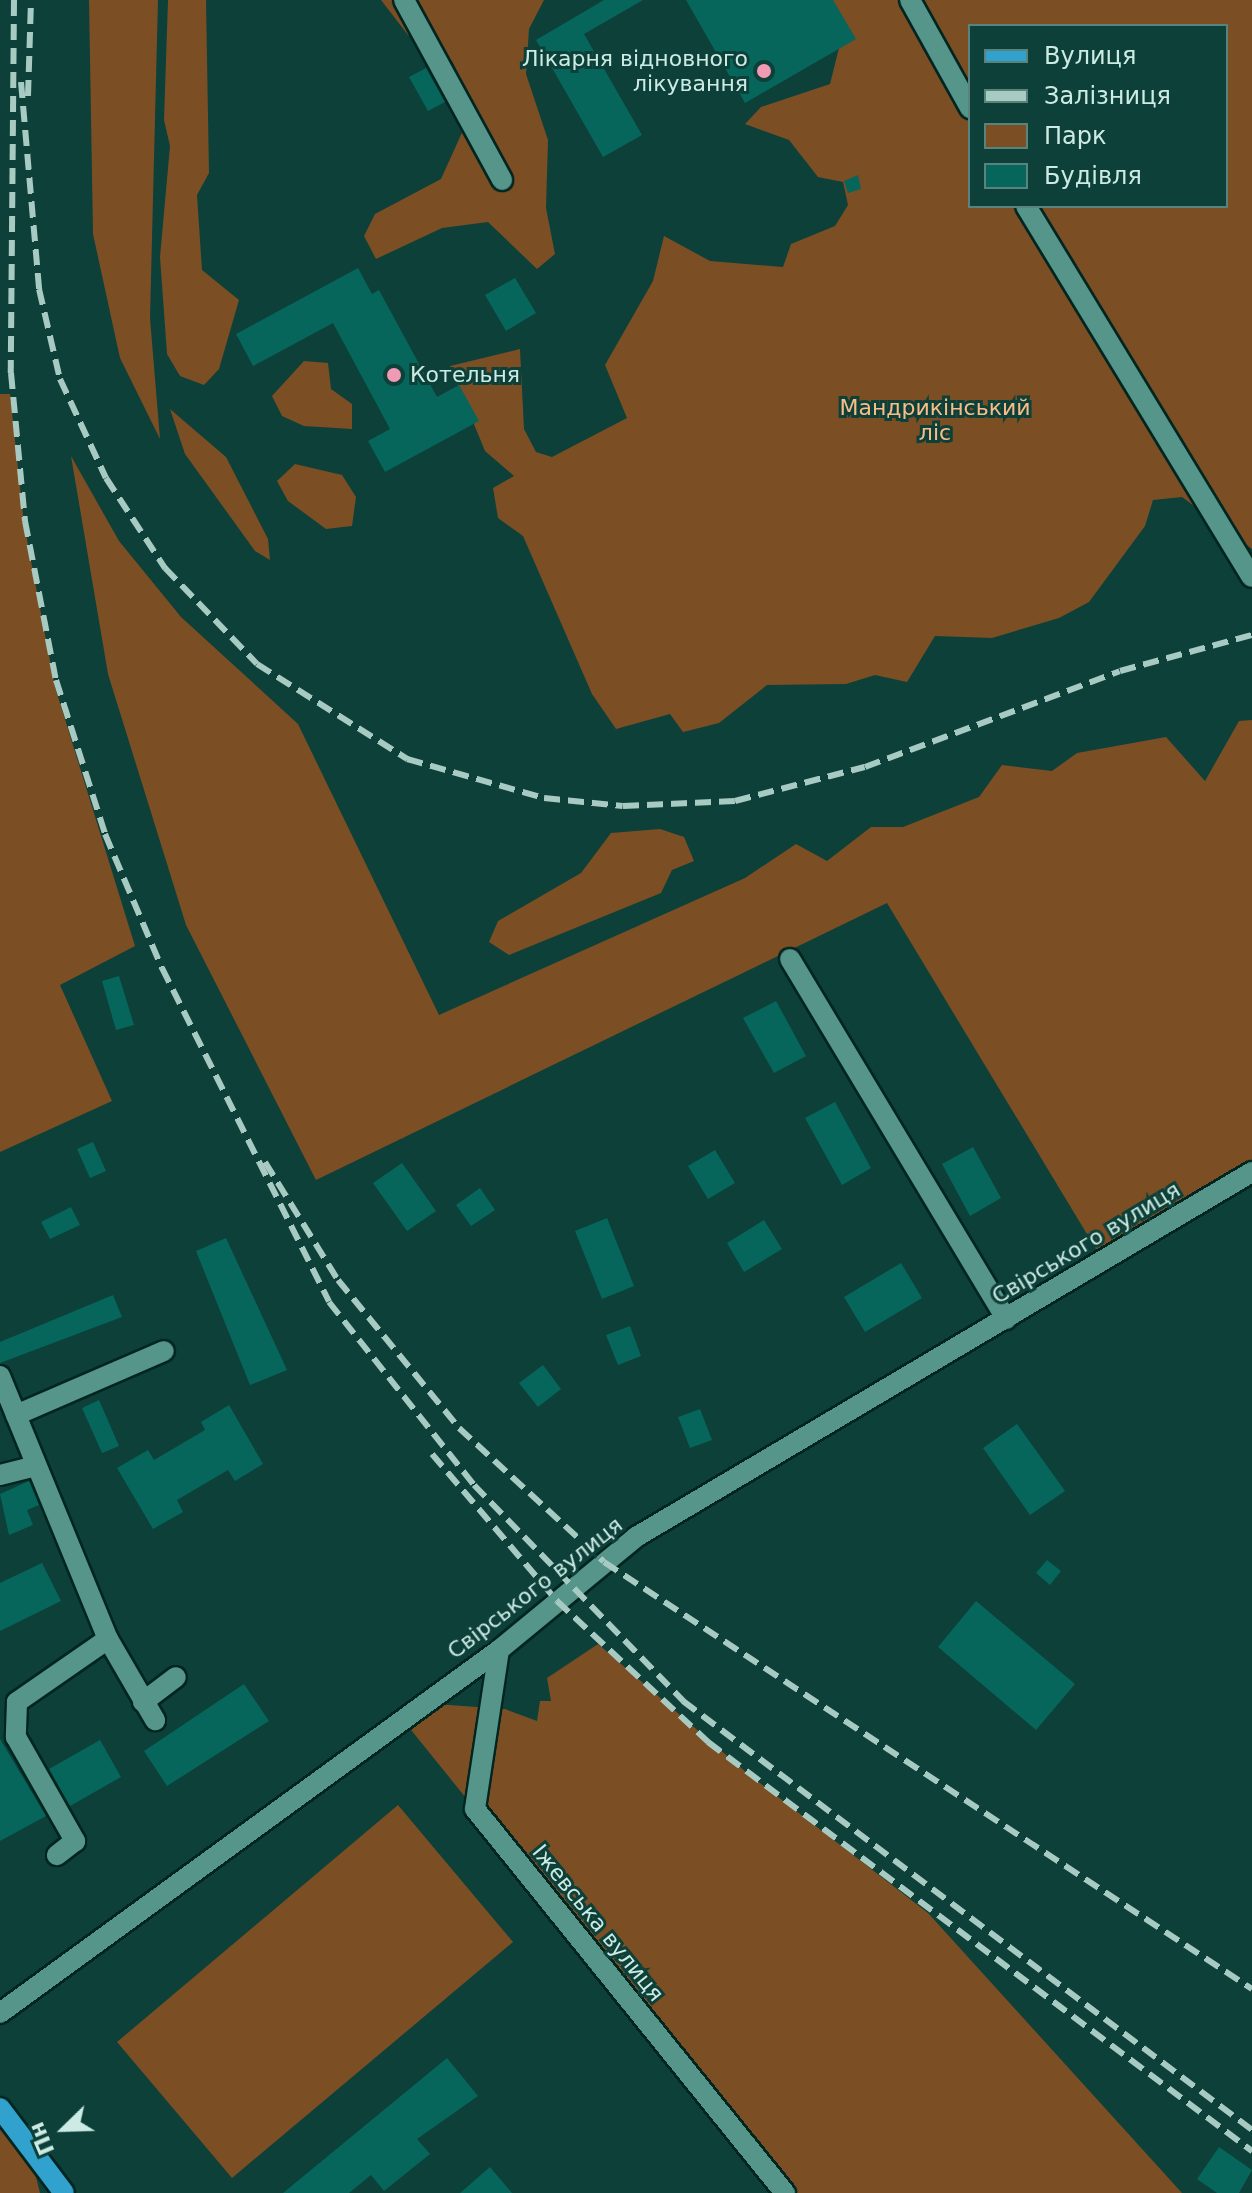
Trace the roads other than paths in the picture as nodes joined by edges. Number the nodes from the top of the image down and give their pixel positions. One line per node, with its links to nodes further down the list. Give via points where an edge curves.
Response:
1 (404, 0): 4 (street)
2 (910, 0): 3 (street)
3 (968, 104)
4 (502, 180)
5 (1027, 208): 6 (street)
6 (1252, 577)
7 (790, 959): 9 (street)
8 (1252, 1172): 9 (street, Свірського вулиця)
9 (1006, 1319): 16 (street, Свірського вулиця, via 636,1537)
10 (164, 1351): 12 (street)
11 (0, 1376): 12 (street)
12 (16, 1415): 13 (street)
13 (36, 1466): 14 (street); 15 (street)
14 (0, 1475)
15 (108, 1639): 18 (street); 20 (street, via 17,1702 16,1737 75,1841)
16 (499, 1650): 21 (street, Свірського вулиця); 24 (street, Іжевська вулиця, via 475,1809)
17 (176, 1677): 18 (street)
18 (143, 1702): 19 (street)
19 (155, 1720)
20 (57, 1855)
21 (0, 2013)
22 (0, 2108): 23 (main road)
23 (64, 2193)
24 (785, 2193)

